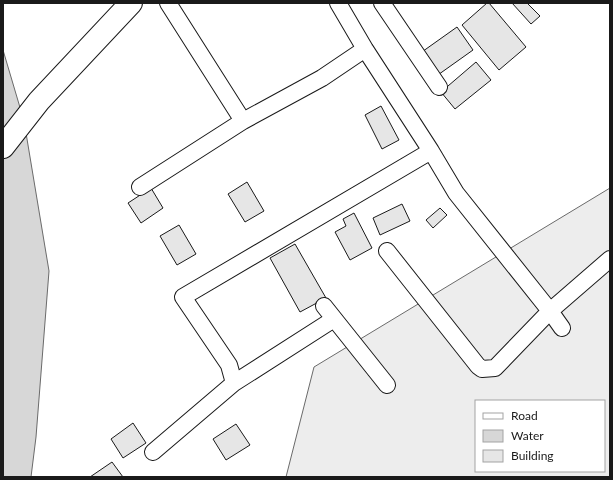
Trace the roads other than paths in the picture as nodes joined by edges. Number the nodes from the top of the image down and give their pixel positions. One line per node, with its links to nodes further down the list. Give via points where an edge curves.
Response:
1 (131, 3): 8 (main road, via 39,101)
2 (168, 3): 7 (street)
3 (338, 3): 5 (street)
4 (382, 3): 6 (street)
5 (364, 49): 7 (street, via 322,78); 9 (street)
6 (439, 87)
7 (243, 121): 10 (street)
8 (3, 147)
9 (431, 151): 14 (street, via 456,193); 17 (street, via 183,297 229,365)
10 (140, 187)
11 (387, 251): 14 (street, via 482,369 495,368)
12 (610, 259): 14 (street)
13 (324, 306): 15 (street)
14 (550, 311): 16 (street)
15 (334, 319): 17 (street); 18 (street)
16 (562, 328)
17 (234, 383): 19 (street)
18 (387, 385)
19 (153, 452)

